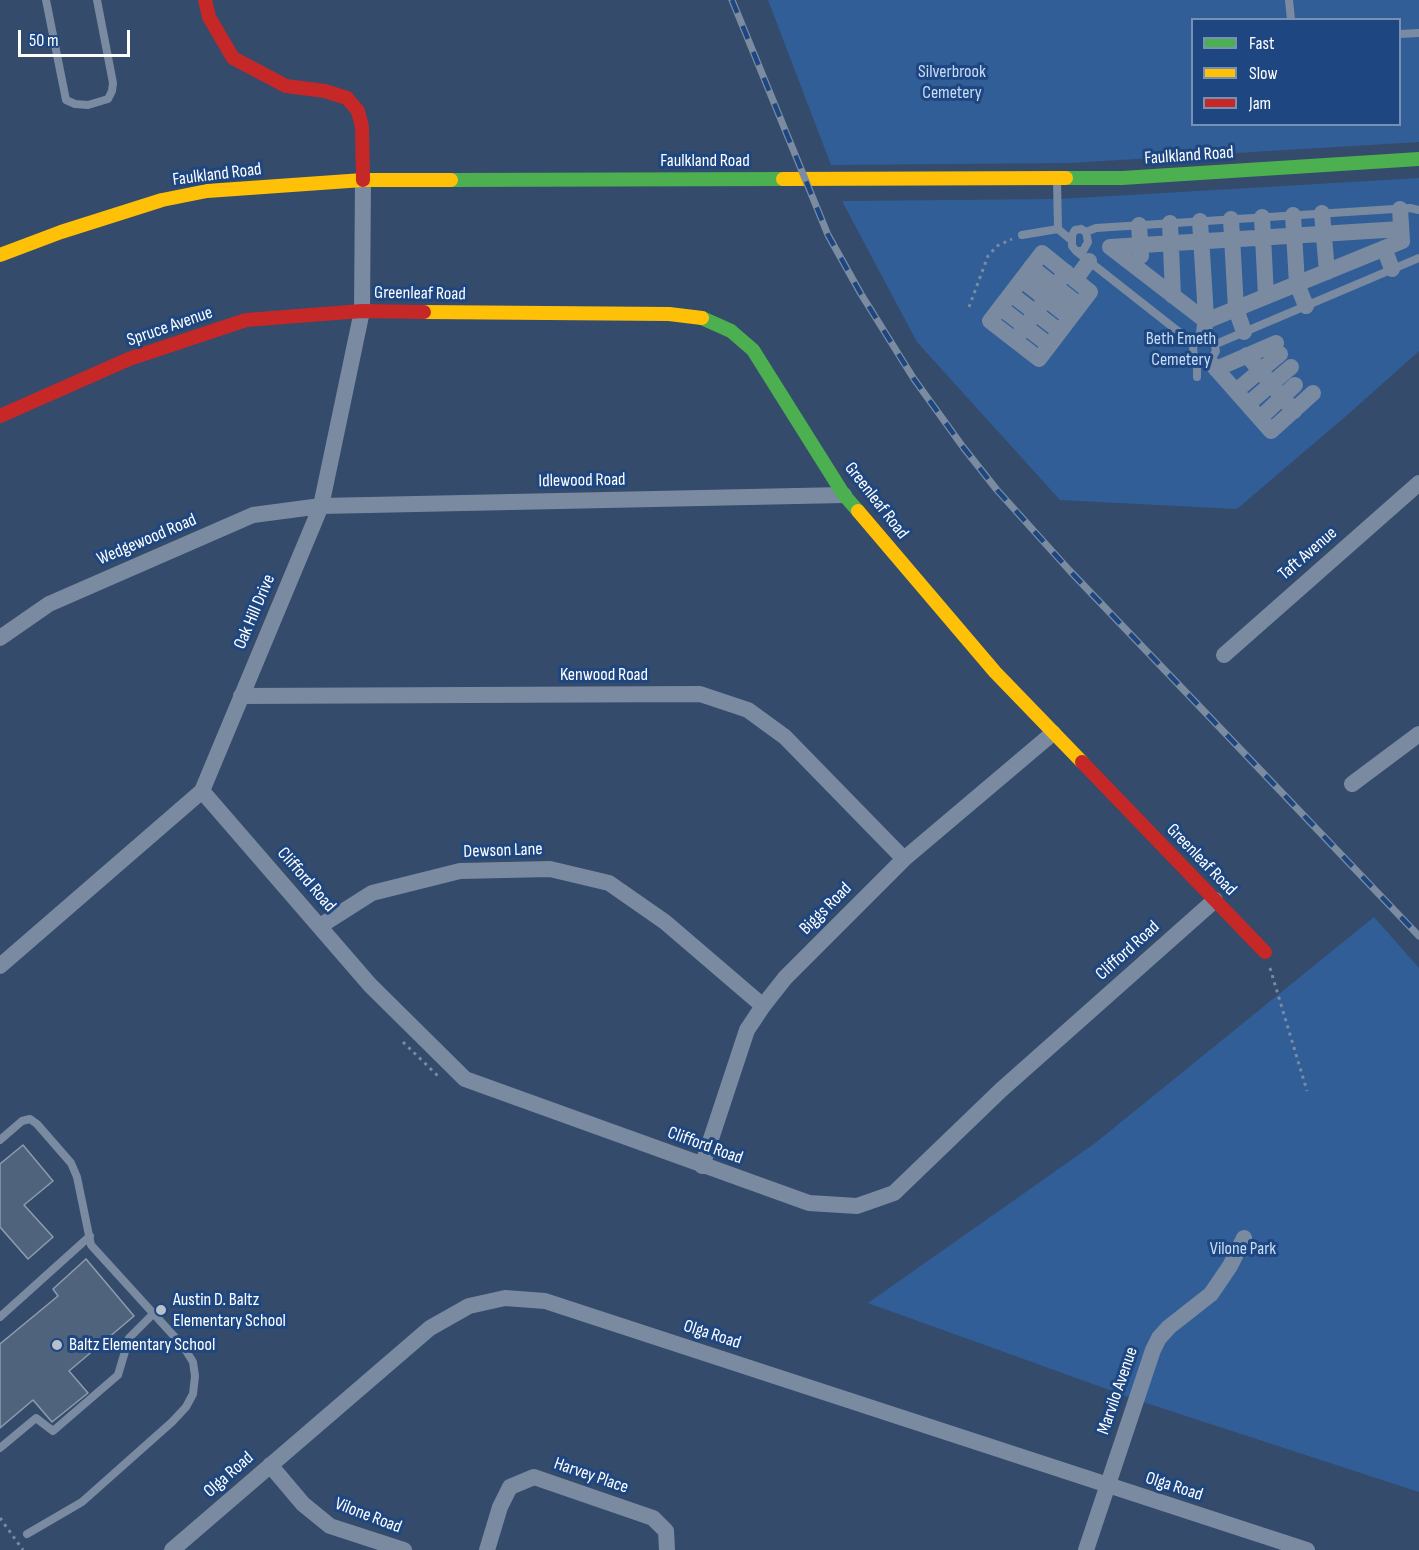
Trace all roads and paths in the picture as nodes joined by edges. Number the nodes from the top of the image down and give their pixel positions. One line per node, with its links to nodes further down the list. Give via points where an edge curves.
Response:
1 (46, 0): 2 (lane, via 66,100 88,105 108,99 113,83)
2 (97, 0)
3 (205, 0): 10 (street, via 209,17 234,58 286,87 326,91 347,98 358,111 362,127)
4 (1289, 0): 5 (lane)
5 (1291, 18)
6 (1419, 33): 7 (lane)
7 (1401, 34)
8 (1419, 159): 9 (street, Faulkland Road, via 1122,178)
9 (1057, 178): 10 (street, Faulkland Road); 20 (lane)
10 (363, 180): 34 (street, Faulkland Road, via 207,191 162,200 61,231); 51 (street, Oak Hill Drive)
11 (1401, 209): 12 (lane); 13 (lane); 21 (street)
12 (1419, 210)
13 (1322, 213): 14 (lane); 24 (street)
14 (1293, 215): 15 (lane); 26 (street)
15 (1262, 217): 16 (lane); 27 (street)
16 (1231, 219): 17 (lane); 28 (street)
17 (1200, 221): 18 (lane); 30 (street)
18 (1170, 223): 19 (lane); 31 (street)
19 (1139, 225): 23 (lane); 32 (street)
20 (1058, 229): 25 (lane); 29 (lane)
21 (1401, 229): 22 (street); 33 (street, via 1402,241)
22 (1355, 231): 24 (street); 37 (street)
23 (1086, 232): 29 (lane, via 1075,230); 35 (lane, via 1088,242)
24 (1324, 234): 26 (street); 40 (street)
25 (1022, 235): 47 (path, via 1004,242 988,256)
26 (1294, 235): 27 (street); 43 (street)
27 (1263, 237): 28 (street); 45 (street)
28 (1232, 239): 30 (street); 50 (street)
29 (1071, 240): 35 (lane)
30 (1201, 241): 31 (street); 55 (street)
31 (1171, 243): 32 (street); 44 (street)
32 (1140, 245): 39 (street); 39 (street, via 1110,247)
33 (1384, 248): 37 (street); 38 (street)
34 (0, 255)
35 (1082, 256): 41 (street); 55 (lane)
36 (1419, 258): 38 (lane)
37 (1357, 259): 40 (street)
38 (1392, 269): 48 (lane)
39 (1141, 271): 44 (street)
40 (1327, 272): 43 (street)
41 (1070, 276): 42 (street, via 1042,254); 46 (street); 52 (street, via 1090,292)
42 (1021, 280): 46 (street); 46 (street); 49 (street)
43 (1297, 284): 45 (street); 48 (street)
44 (1173, 296): 55 (street)
45 (1266, 296): 50 (street)
46 (1046, 299): 52 (street); 52 (street); 53 (street)
47 (969, 306)
48 (1306, 306): 54 (lane)
49 (1001, 308): 53 (street); 56 (street, via 990,321)
50 (1236, 309): 54 (street); 55 (street)
51 (362, 311): 69 (street, Spruce Avenue, via 246,320 129,359); 72 (street, Greenleaf Road, via 669,314 704,318 731,331 753,350); 73 (street, Oak Hill Drive)
52 (1070, 318): 57 (street)
53 (1025, 326): 56 (street); 57 (street)
54 (1244, 332): 55 (lane)
55 (1205, 335): 60 (lane, via 1216,351); 60 (lane, via 1193,352)
56 (1015, 340): 57 (street, via 1039,359)
57 (1049, 345)
58 (1282, 354): 59 (street); 61 (street); 64 (street)
59 (1247, 355): 60 (street); 61 (street)
60 (1208, 364): 62 (lane); 65 (street)
61 (1260, 370): 64 (street); 65 (street)
62 (1197, 377)
63 (1294, 384): 64 (street)
64 (1276, 390): 67 (street); 68 (street); 70 (street)
65 (1236, 391): 67 (street)
66 (1313, 393): 68 (street)
67 (1248, 404): 70 (street)
68 (1294, 411): 70 (street, via 1271,431)
69 (0, 416)
70 (1260, 418)
71 (1419, 483): 75 (street, Taft Avenue)
72 (844, 495): 73 (street, Idlewood Road); 77 (street, Greenleaf Road, via 995,672)
73 (321, 506): 74 (street, Wedgewood Road, via 254,515 49,604); 76 (street, Oak Hill Drive)
74 (0, 639)
75 (1224, 655)
76 (241, 696): 80 (street, Oak Hill Drive); 81 (street, Kenwood Road, via 700,694 748,710 785,737)
77 (1053, 733): 81 (street, Biggs Road); 82 (street, Greenleaf Road)
78 (1419, 734): 79 (street)
79 (1352, 784)
80 (202, 791): 83 (street, Clifford Road); 85 (street, Oak Hill Drive)
81 (904, 859): 86 (street, Biggs Road, via 785,978)
82 (1215, 900): 84 (street, Greenleaf Road); 91 (street, Clifford Road, via 1001,1090 894,1193 857,1206 809,1203)
83 (320, 926): 86 (street, Dewson Lane, via 372,893 460,871 550,869 609,883 665,922); 91 (street, Clifford Road, via 370,985 465,1079)
84 (1265, 952): 89 (path)
85 (0, 966)
86 (763, 1006): 91 (street, Biggs Road, via 747,1030)
87 (399, 1037): 88 (path)
88 (447, 1083)
89 (1307, 1091)
90 (0, 1140): 92 (lane, via 22,1121 30,1119 37,1124 74,1170)
91 (702, 1166)
92 (90, 1236): 94 (lane, via 91,1245); 95 (lane)
93 (1244, 1238): 98 (street, Marvilo Avenue, via 1211,1294 1159,1338)
94 (153, 1314): 96 (lane, via 129,1338 118,1375 53,1431 36,1418); 100 (lane, via 194,1362 192,1394 186,1407 82,1502)
95 (0, 1317)
96 (0, 1448)
97 (270, 1466): 98 (street, Olga Road, via 430,1328 469,1306 504,1298 545,1301); 102 (street, Olga Road); 103 (street, Vilone Road, via 303,1504 330,1526)
98 (1106, 1486): 106 (street, Marvilo Avenue); 107 (street, Olga Road)
99 (0, 1518): 101 (path)
100 (27, 1534)
101 (23, 1550)
102 (172, 1550)
103 (404, 1550)
104 (487, 1550): 105 (street, Harvey Place, via 510,1487 534,1477 653,1518 666,1531)
105 (667, 1550)
106 (1086, 1550)
107 (1307, 1550)

